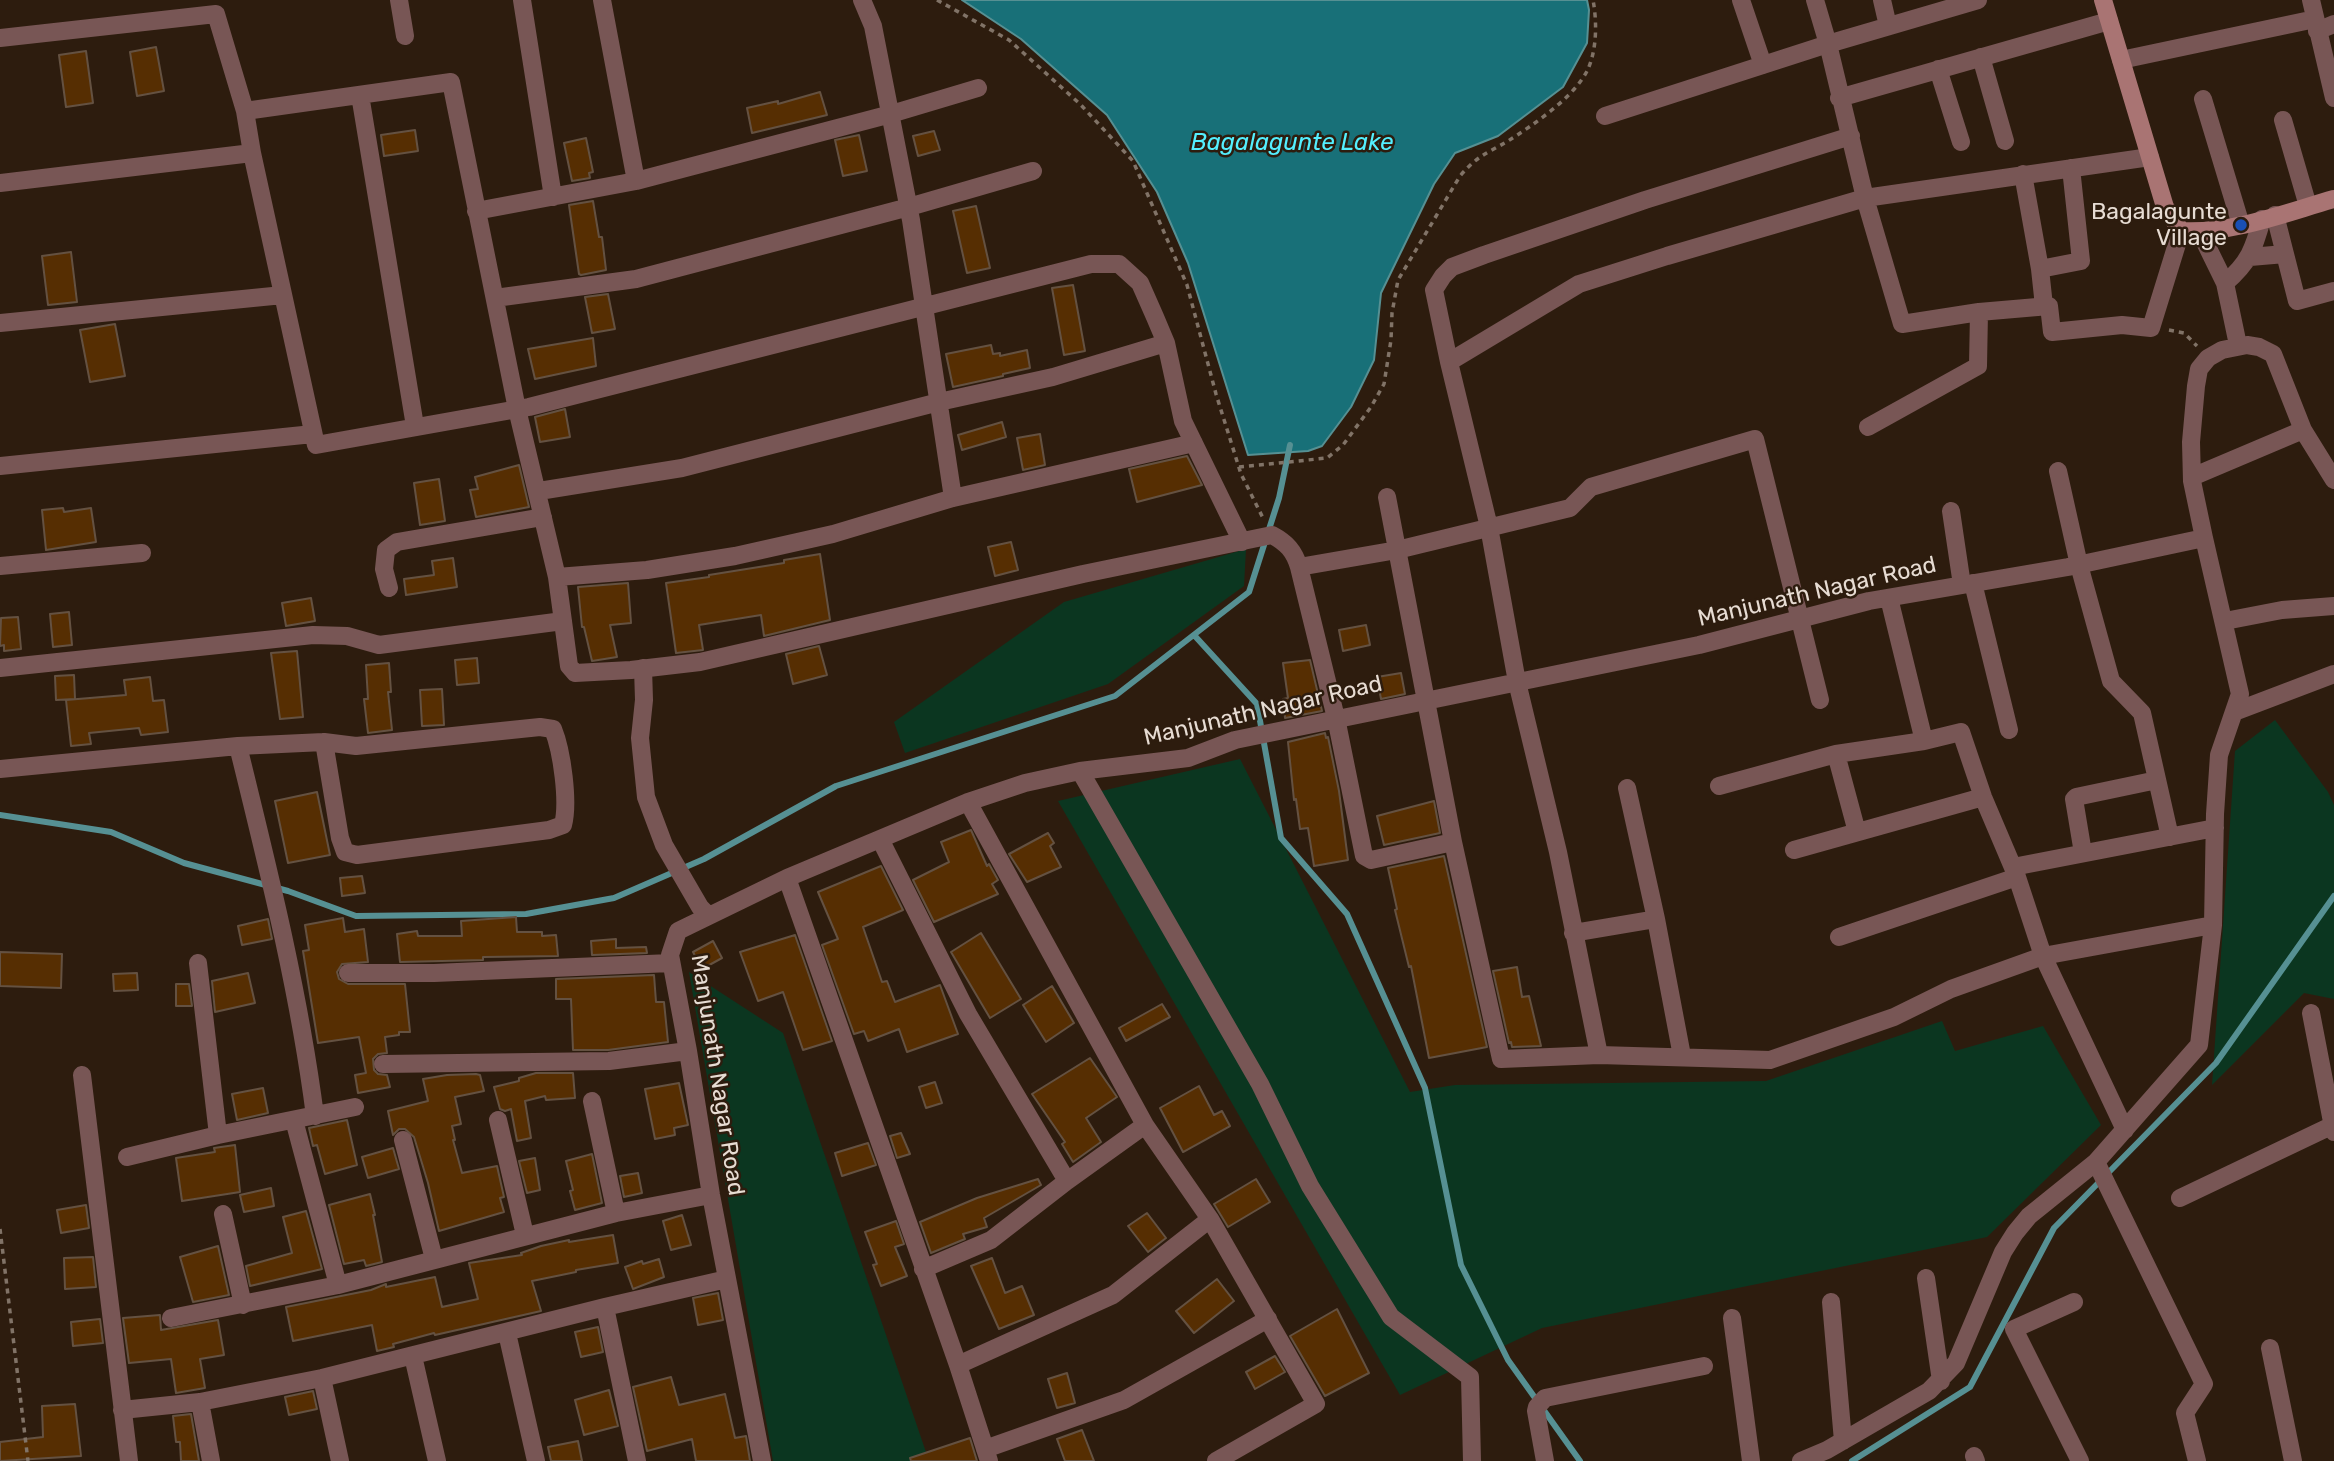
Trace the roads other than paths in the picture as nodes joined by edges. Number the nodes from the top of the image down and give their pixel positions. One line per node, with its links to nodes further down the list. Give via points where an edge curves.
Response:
1 (399, 0): 14 (street)
2 (522, 0): 40 (street)
3 (602, 0): 38 (street)
4 (862, 0): 27 (street, via 873,26)
5 (1741, 0): 19 (street)
6 (1815, 0): 16 (street)
7 (1882, 0): 13 (street)
8 (2103, 0): 11 (street)
9 (2311, 0): 12 (street)
10 (1969, 1): 13 (street)
11 (2109, 21): 17 (street); 18 (street)
12 (2322, 25): 18 (street); 24 (street)
13 (1888, 26): 16 (street)
14 (405, 36)
15 (0, 38): 26 (street, via 216,14)
16 (1828, 44): 19 (street); 23 (street)
17 (1981, 57): 20 (street); 31 (street)
18 (2121, 60): 34 (street)
19 (1763, 65): 28 (street)
20 (1938, 69): 23 (street); 32 (street)
21 (978, 88): 27 (street)
22 (360, 95): 26 (street); 45 (street, via 451,82); 66 (street)
23 (1839, 98): 30 (street)
24 (2334, 98)
25 (2203, 99): 47 (street)
26 (245, 111): 33 (street)
27 (891, 114): 38 (street); 44 (street)
28 (1605, 116)
29 (2283, 120): 43 (street)
30 (1851, 136): 41 (street); 63 (street, via 1452,267 1434,290)
31 (2005, 141)
32 (1961, 142)
33 (252, 153): 39 (street); 55 (street)
34 (2150, 157): 35 (street); 48 (street, via 2165,207)
35 (2071, 168): 37 (street); 52 (street, via 2081,261)
36 (1033, 171): 44 (street)
37 (2023, 174): 41 (street); 52 (street)
38 (636, 181): 40 (street)
39 (0, 183)
40 (552, 197): 45 (street)
41 (1865, 198): 59 (street, via 1902,324); 63 (street, via 1579,285)
42 (2334, 199): 43 (street)
43 (2308, 206): 46 (street)
44 (909, 207): 56 (street, via 636,279); 58 (street)
45 (476, 211): 56 (street)
46 (2269, 217): 47 (street); 50 (street); 51 (street)
47 (2241, 225): 49 (street)
48 (2181, 231): 49 (street); 57 (street, via 2151,328 2122,325 2052,332 2049,306)
49 (2200, 232): 53 (street)
50 (2285, 254): 51 (street); 54 (street, via 2297,302)
51 (2250, 257): 53 (street)
52 (2040, 269): 57 (street)
53 (2225, 283): 62 (street)
54 (2334, 291)
55 (283, 295): 60 (street); 69 (street)
56 (495, 298): 65 (street)
57 (2044, 306): 59 (street)
58 (924, 307): 61 (street, via 1091,264 1119,264 1140,283); 64 (street); 65 (street)
59 (1979, 312): 67 (street, via 1978,366)
60 (0, 323)
61 (1166, 343): 64 (street, via 1053,377); 70 (street, via 1183,421)
62 (2238, 345): 68 (street, via 2273,354); 73 (street, via 2208,358 2199,369)
63 (1449, 362): 80 (street)
64 (939, 402): 75 (street, via 682,468); 77 (street)
65 (517, 409): 66 (street); 75 (street)
66 (415, 426): 69 (street, via 316,445)
67 (1868, 427)
68 (2303, 430): 73 (street); 74 (street)
69 (313, 434): 71 (street)
70 (1194, 443): 77 (street); 82 (street)
71 (0, 466)
72 (2058, 471): 85 (street)
73 (2192, 477): 81 (street)
74 (2334, 480)
75 (539, 491): 79 (street)
76 (1387, 497): 83 (street)
77 (953, 498): 88 (street, via 832,534 735,556 648,570)
78 (1951, 511): 89 (street)
79 (543, 517): 88 (street); 90 (street, via 397,542 386,550)
80 (1489, 527): 83 (street); 93 (street, via 1570,508 1591,487 1755,439); 99 (street)
81 (2204, 538): 85 (street, Manjunath Nagar Road); 95 (street)
82 (1242, 542): 87 (street, via 1272,535 1286,543); 97 (street, via 700,662)
83 (1397, 550): 87 (street); 100 (street)
84 (142, 553): 86 (street)
85 (2079, 565): 89 (street, Manjunath Nagar Road); 111 (street, via 2111,681 2142,713)
86 (0, 566)
87 (1299, 567): 103 (street)
88 (557, 577): 94 (street)
89 (1968, 584): 91 (street, Manjunath Nagar Road); 104 (street)
90 (389, 588)
91 (1889, 598): 93 (street, Manjunath Nagar Road); 105 (street)
92 (2334, 606): 95 (street)
93 (1800, 619): 99 (street, Manjunath Nagar Road); 101 (street)
94 (563, 621): 96 (street, via 379,645 346,636 313,635); 97 (street, via 569,666 575,673)
95 (2225, 621): 102 (street, via 2240,694)
96 (0, 668)
97 (643, 668): 125 (street, via 640,738 646,797 664,845)
98 (2334, 674): 102 (street)
99 (1517, 682): 100 (street, Manjunath Nagar Road); 128 (street)
100 (1425, 700): 103 (street, Manjunath Nagar Road); 120 (street)
101 (1820, 700)
102 (2234, 712): 116 (street, via 2219,755)
103 (1336, 718): 110 (street, Manjunath Nagar Road, via 1235,740 1188,758); 120 (street, via 1364,856 1371,860)
104 (2009, 730)
105 (1924, 741): 108 (street); 114 (street, via 1961,732)
106 (324, 742): 106 (street, via 345,852 357,855 563,825 567,812 553,729 356,746); 107 (street)
107 (238, 746): 109 (street); 144 (street, via 275,897)
108 (1836, 754): 112 (street); 117 (street)
109 (0, 769)
110 (1080, 771): 115 (street, Manjunath Nagar Road); 193 (street, via 1260,1084 1310,1186 1391,1317 1470,1377)
111 (2157, 780): 118 (street); 122 (street, via 2074,799)
112 (1719, 786)
113 (1627, 788): 126 (street)
114 (1983, 797): 117 (street); 123 (street)
115 (968, 802): 119 (street, Manjunath Nagar Road); 147 (street)
116 (2215, 828): 118 (street); 127 (street)
117 (1857, 832): 121 (street)
118 (2170, 836): 122 (street)
119 (880, 839): 124 (street, Manjunath Nagar Road); 154 (street, via 968,1014)
120 (1453, 842): 138 (street, via 1501,1059)
121 (1794, 850)
122 (2083, 853): 123 (street)
123 (2015, 872): 129 (street); 130 (street)
124 (787, 878): 125 (street, Manjunath Nagar Road); 162 (street)
125 (704, 911): 132 (street, Manjunath Nagar Road, via 678,931)
126 (1656, 919): 128 (street); 139 (street)
127 (2213, 925): 130 (street); 149 (street, via 2199,1045)
128 (1573, 933): 138 (street)
129 (1839, 937)
130 (2043, 956): 139 (street, via 1951,989 1894,1017 1770,1060); 149 (street)
131 (198, 963): 150 (street)
132 (671, 963): 133 (street); 137 (street, Manjunath Nagar Road)
133 (348, 973)
134 (2311, 1013): 135 (street)
135 (2315, 1035): 136 (street); 148 (street)
136 (2334, 1037)
137 (688, 1051): 140 (street, via 608,1061); 155 (street, Manjunath Nagar Road)
138 (1599, 1055): 139 (street)
139 (1682, 1056)
140 (383, 1064)
141 (82, 1075): 181 (street)
142 (592, 1101): 157 (street)
143 (355, 1107): 144 (street)
144 (316, 1116): 145 (street)
145 (295, 1120): 150 (street); 165 (street)
146 (498, 1120): 160 (street)
147 (1145, 1125): 154 (street); 159 (street)
148 (2333, 1129): 156 (street)
149 (2125, 1130): 153 (street)
150 (218, 1135): 152 (street)
151 (403, 1140): 161 (street)
152 (127, 1157)
153 (2096, 1162): 179 (street, via 2029,1216 2015,1233 1956,1363); 198 (street, via 2204,1384 2185,1413)
154 (1067, 1181): 162 (street, via 991,1240)
155 (711, 1195): 157 (street); 164 (street, Manjunath Nagar Road)
156 (2180, 1198)
157 (616, 1213): 160 (street)
158 (223, 1214): 168 (street)
159 (1210, 1219): 172 (street); 176 (street, via 1113,1295)
160 (526, 1236): 161 (street)
161 (434, 1259): 165 (street)
162 (923, 1269): 176 (street)
163 (1926, 1278): 179 (street)
164 (727, 1279): 169 (street); 191 (street, Manjunath Nagar Road)
165 (338, 1285): 168 (street)
166 (1831, 1302): 182 (street)
167 (2074, 1302): 197 (street, via 2014,1329)
168 (243, 1305): 170 (street)
169 (605, 1307): 173 (street); 190 (street)
170 (172, 1318)
171 (1732, 1318): 195 (street)
172 (1268, 1319): 183 (street, via 1124,1400); 184 (street, via 1317,1404)
173 (507, 1333): 175 (street); 189 (street)
174 (2270, 1348): 199 (street)
175 (413, 1356): 178 (street); 188 (street)
176 (958, 1365): 183 (street)
177 (1704, 1366): 194 (street, via 1545,1398 1539,1404)
178 (322, 1378): 180 (street); 187 (street)
179 (1941, 1381): 182 (street)
180 (200, 1402): 181 (street); 186 (street)
181 (122, 1410): 185 (street)
182 (1843, 1441): 196 (street)
183 (987, 1455)
184 (1235, 1457): 192 (street)
185 (129, 1461)
186 (212, 1461)
187 (340, 1461)
188 (437, 1461)
189 (536, 1461)
190 (637, 1461)
191 (762, 1461)
192 (1216, 1461)
193 (1472, 1461)
194 (1545, 1461)
195 (1751, 1461)
196 (1801, 1461)
197 (2080, 1461)
198 (2197, 1461)
199 (2293, 1461)

